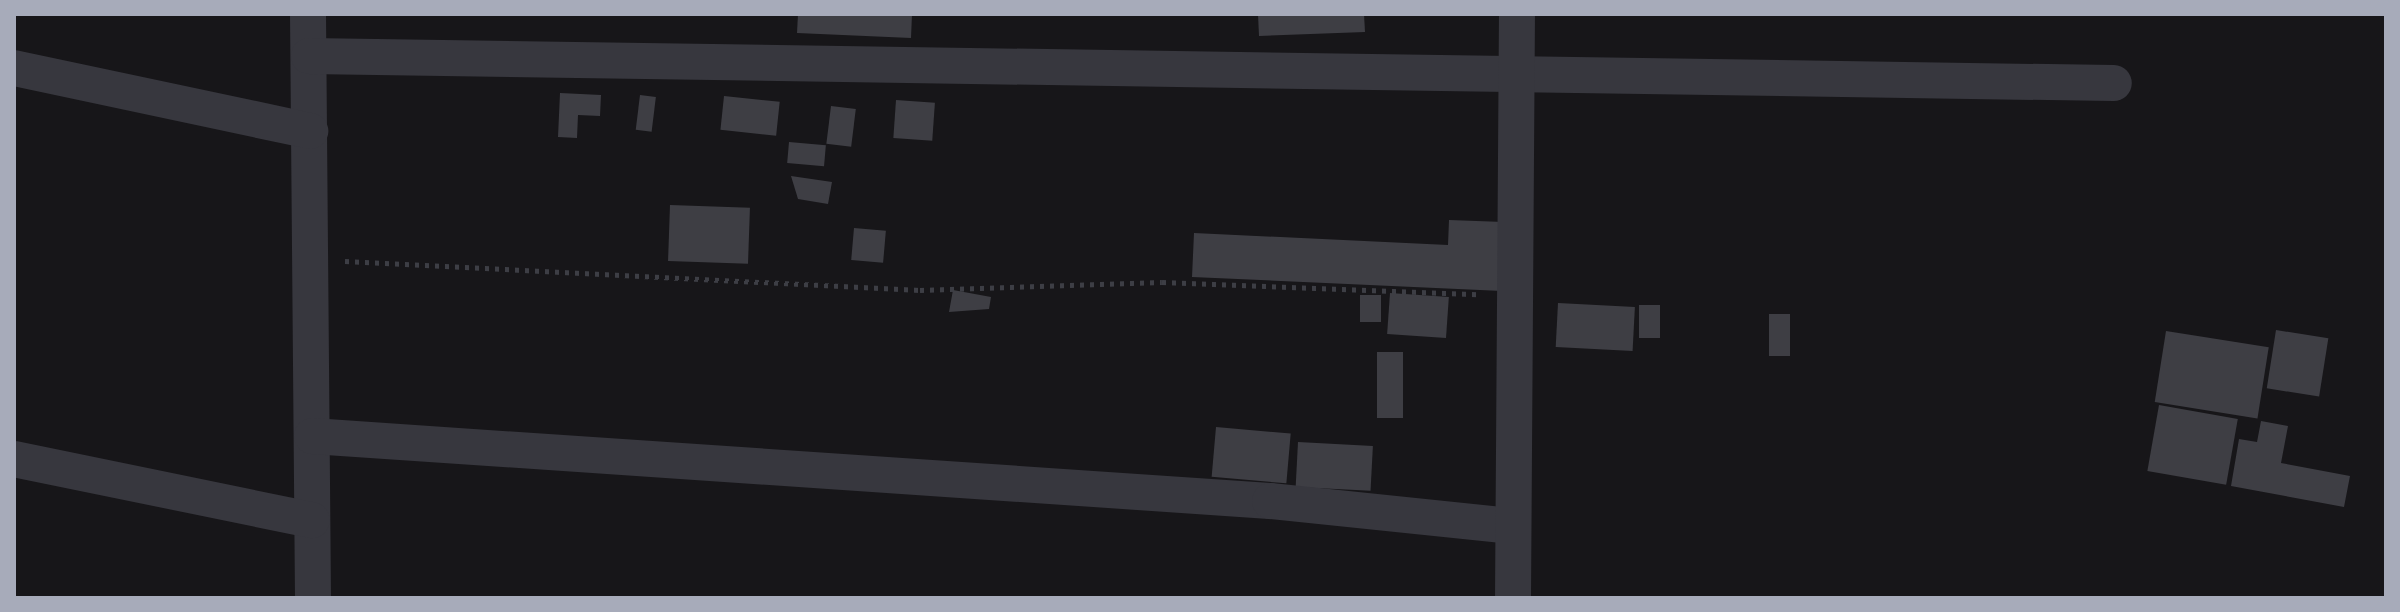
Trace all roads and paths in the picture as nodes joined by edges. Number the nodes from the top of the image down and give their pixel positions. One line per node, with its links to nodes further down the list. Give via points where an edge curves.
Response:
1 (308, 14): 3 (street)
2 (1517, 14): 5 (street)
3 (309, 56): 5 (street); 7 (street)
4 (14, 68): 7 (street)
5 (1516, 72): 6 (street); 9 (street)
6 (2114, 83)
7 (310, 131): 8 (street)
8 (311, 260): 9 (path, via 920,290 1162,282); 10 (street)
9 (1515, 296): 13 (street)
10 (312, 436): 12 (street); 13 (street, via 1254,500)
11 (14, 459): 12 (street)
12 (312, 520): 14 (street)
13 (1513, 526): 15 (street)
14 (313, 598)
15 (1513, 598)

